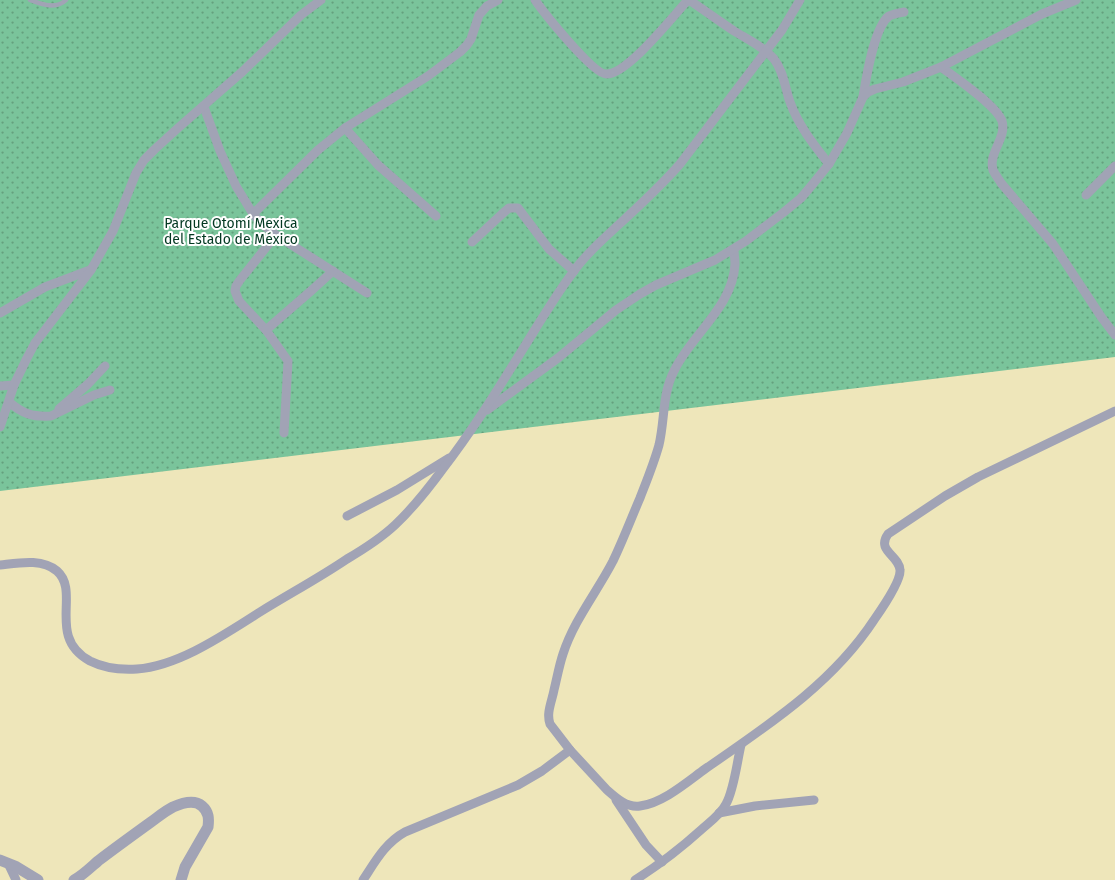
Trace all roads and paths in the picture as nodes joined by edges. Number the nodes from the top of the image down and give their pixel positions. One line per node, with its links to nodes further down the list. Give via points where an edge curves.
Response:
1 (30, 0): 2 (lane, via 56,6)
2 (66, 0)
3 (321, 0): 13 (street)
4 (498, 0): 14 (street, via 479,15 471,39 460,52)
5 (535, 0): 6 (street, via 590,64 606,74 619,70 638,55)
6 (688, 0): 10 (street)
7 (800, 0): 10 (street)
8 (1076, 0): 11 (street, via 1042,14)
9 (904, 12): 12 (street, via 888,17 882,24)
10 (766, 51): 15 (street, via 780,67 796,117); 25 (street, via 680,164)
11 (942, 67): 12 (street, via 874,89); 29 (street, via 998,114 1003,131 992,163 995,174 1053,244)
12 (863, 98): 15 (street)
13 (204, 107): 18 (street, via 236,186); 23 (street, via 144,160)
14 (345, 128): 18 (street); 19 (street, via 378,165)
15 (829, 164): 22 (street, via 801,198)
16 (1115, 166): 17 (street)
17 (1086, 195)
18 (253, 214): 20 (street)
19 (436, 216)
20 (276, 235): 24 (street); 28 (street, via 235,291 239,301)
21 (472, 242): 25 (street, via 510,208 518,208 549,249)
22 (734, 249): 36 (street, via 640,294); 44 (street, via 735,265 726,295 673,373 667,389 654,462 615,556 563,653 549,720)
23 (91, 270): 27 (street, via 45,287); 31 (street, via 35,343)
24 (333, 270): 26 (street); 28 (street)
25 (574, 270): 36 (street)
26 (367, 293)
27 (0, 313)
28 (266, 330): 39 (street, via 288,360)
29 (1115, 335)
30 (105, 366): 37 (street)
31 (14, 385): 32 (street); 34 (street)
32 (0, 386)
33 (110, 390): 37 (street)
34 (9, 402): 37 (street, via 28,415); 38 (street)
35 (1115, 411): 43 (street, via 978,477 888,534 884,539 885,548 898,564 900,574 861,639 815,687)
36 (483, 414): 40 (street)
37 (51, 416)
38 (0, 427)
39 (284, 433)
40 (453, 456): 41 (street); 42 (street, via 418,501 375,542 212,642 161,665 140,669 109,668 83,657 68,638 65,588 56,570 31,562)
41 (347, 516)
42 (0, 565)
43 (741, 745): 45 (street, via 656,802 636,806); 47 (street, via 727,803)
44 (570, 750): 45 (street); 54 (street, via 518,785 397,837 385,848)
45 (614, 796): 49 (street)
46 (814, 800): 47 (street, via 755,806)
47 (719, 814): 49 (street)
48 (4, 862): 50 (street); 51 (street)
49 (662, 862): 55 (street)
50 (16, 880)
51 (38, 880)
52 (74, 880): 53 (street, via 172,808 191,802 205,808 209,822)
53 (181, 880)
54 (363, 880)
55 (635, 880)

